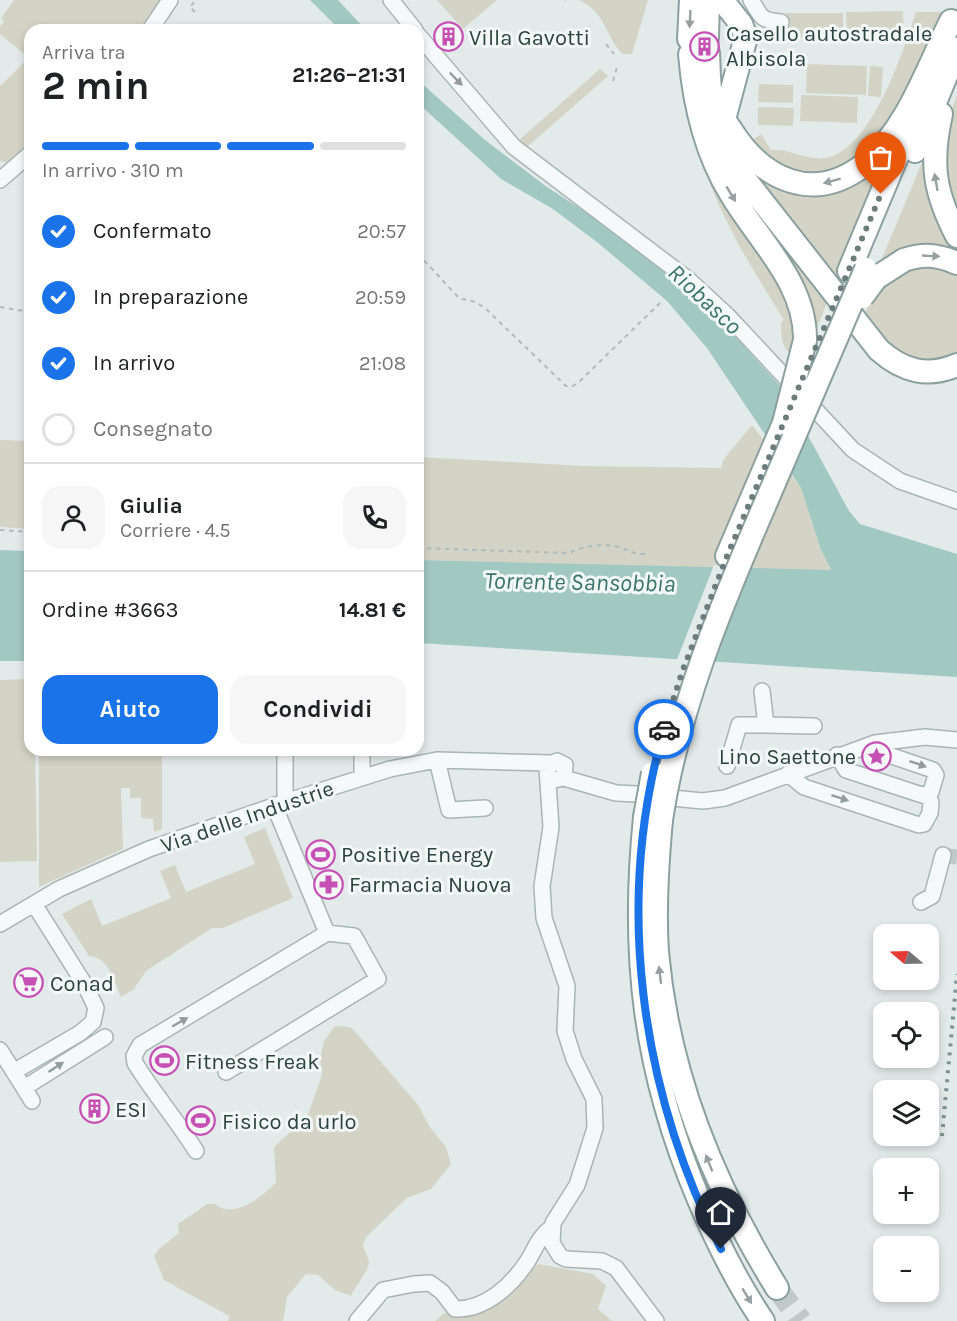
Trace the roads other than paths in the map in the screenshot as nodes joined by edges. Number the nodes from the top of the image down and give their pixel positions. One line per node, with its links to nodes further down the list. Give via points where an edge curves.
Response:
1 (170, 0): 9 (street)
2 (391, 0): 10 (street)
3 (691, 0): 12 (highway, one-way to 12)
4 (708, 0): 12 (highway)
5 (722, 0): 15 (highway, via 746,37)
6 (752, 0): 8 (street, via 759,16)
7 (954, 12): 15 (highway, one-way to 15, via 896,129 865,164 841,179 810,184 777,177); 20 (highway)
8 (781, 22)
9 (154, 24)
10 (410, 24)
11 (424, 42): 24 (street, one-way to 24, via 522,154 689,280 728,316 853,450 900,481)
12 (699, 46): 14 (highway); 15 (highway)
13 (956, 51): 18 (highway, one-way to 13, via 940,201 934,169 937,135); 20 (highway)
14 (696, 100): 15 (highway); 23 (highway, one-way to 23, bridge, via 706,143 720,175 798,296 805,340)
15 (722, 130): 22 (highway, via 739,172 879,350 893,362 917,372)
16 (24, 159): 17 (street)
17 (0, 180)
18 (957, 236)
19 (957, 263): 21 (highway, one-way to 19, bridge, via 869,286 884,271 927,254)
20 (857, 270): 21 (highway, bridge); 23 (highway, bridge)
21 (833, 345): 43 (highway, bridge, via 696,673)
22 (957, 365)
23 (784, 423): 43 (highway, bridge, via 682,672 662,735)
24 (957, 501)
25 (762, 691): 26 (street)
26 (766, 725): 27 (street); 34 (street, via 739,725)
27 (814, 726)
28 (957, 740): 29 (street, via 925,737)
29 (874, 743): 30 (street); 39 (street, one-way to 39, via 886,754 933,770 936,775 931,792)
30 (837, 755): 36 (street); 39 (street, via 846,770)
31 (284, 756): 41 (street)
32 (362, 756): 37 (street)
33 (437, 760): 35 (street, Via delle Industrie, via 510,764); 37 (street, Via delle Industrie); 42 (street, via 449,810)
34 (727, 766)
35 (556, 773): 38 (street, Via delle Industrie, via 616,793); 54 (street, via 542,886 544,918 567,986 565,1031 594,1099 595,1128 577,1185)
36 (788, 774): 39 (street, one-way to 39, via 804,787 919,825 924,824 930,813 931,802); 40 (street, via 725,798)
37 (362, 778): 41 (street, Via delle Industrie)
38 (633, 794)
39 (922, 795)
40 (672, 798)
41 (279, 804): 46 (street, Via delle Industrie, via 150,849); 48 (street)
42 (485, 808)
43 (653, 818): 55 (highway, one-way to 43, via 714,1174 670,1042 657,951); 58 (highway, one-way to 58, via 638,913 644,1005 657,1078 679,1151 714,1235)
44 (944, 855): 45 (street, via 932,896)
45 (921, 902)
46 (34, 904): 47 (street, Via delle Industrie); 51 (street, via 96,1008 93,1022 80,1033)
47 (0, 924)
48 (327, 933): 52 (street, via 354,936 378,979); 53 (street, one-way to 48, via 135,1063 140,1046)
49 (105, 1037): 51 (street, one-way to 49, via 28,1095)
50 (0, 1050): 51 (street)
51 (15, 1071)
52 (226, 1072)
53 (196, 1151)
54 (551, 1228): 56 (street, via 543,1233 527,1262 503,1291 470,1309 455,1308 430,1283 414,1284 383,1290); 57 (street, via 552,1243 560,1256 603,1261 616,1268)
55 (777, 1288)
56 (357, 1321)
57 (656, 1321)
58 (763, 1321)

